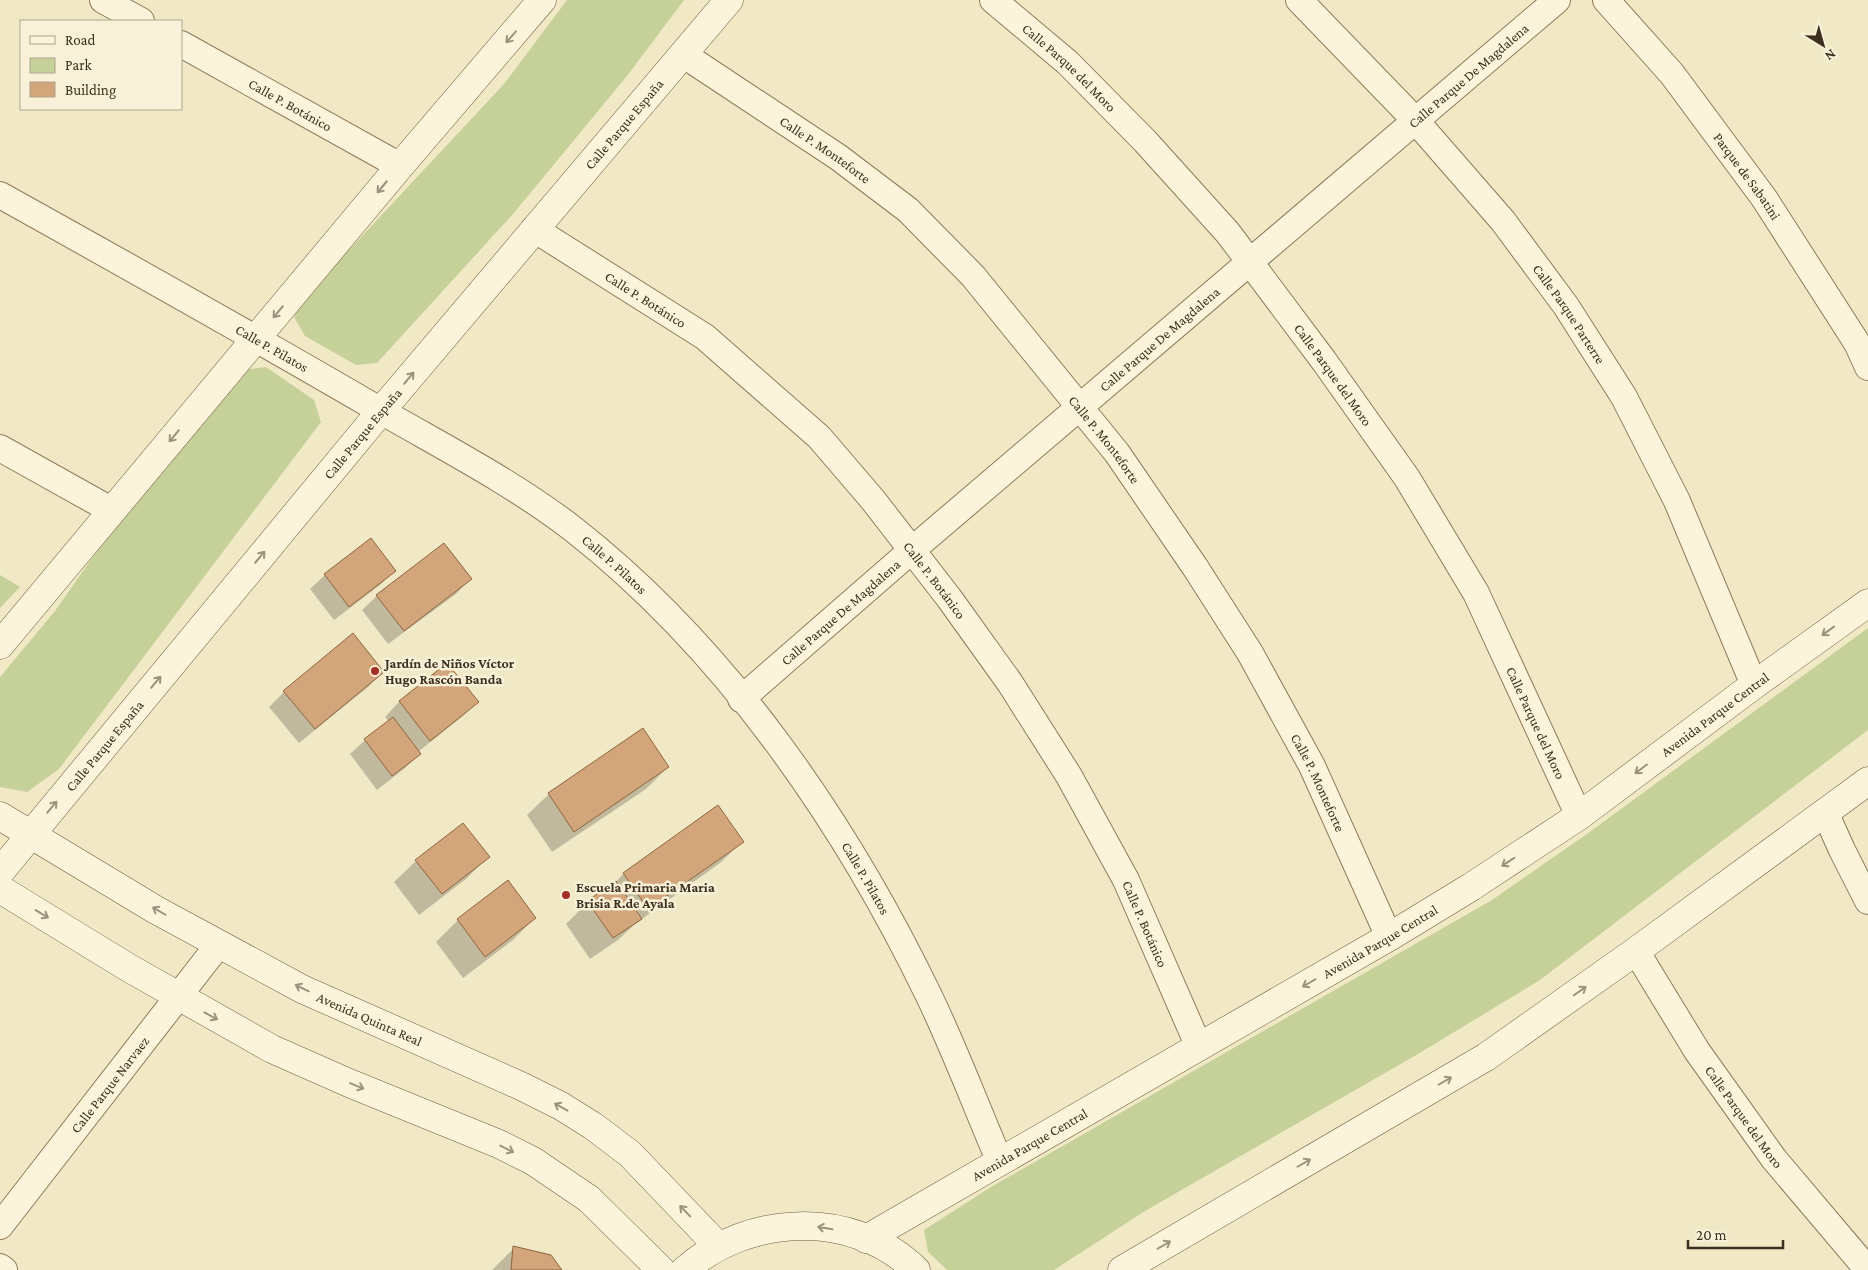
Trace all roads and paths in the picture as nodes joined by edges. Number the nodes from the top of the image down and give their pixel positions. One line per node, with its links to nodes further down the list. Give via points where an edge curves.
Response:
1 (103, 0): 8 (street)
2 (542, 0): 12 (street, one-way to 12)
3 (729, 0): 10 (street, Calle Parque España)
4 (994, 0): 15 (street, Calle Parque del Moro, via 1068,63 1145,141)
5 (1299, 0): 11 (street, Calle Parque Parterre)
6 (1558, 0): 11 (street, Calle Parque De Magdalena)
7 (1606, 0): 17 (street, Parque de Sabatini, via 1672,74 1764,198 1857,343)
8 (139, 20)
9 (182, 45): 12 (street, Calle P. Botánico)
10 (684, 54): 14 (street, Calle Parque España); 18 (street, Calle P. Monteforte, via 838,158 908,210 973,276)
11 (1415, 120): 15 (street, Calle Parque De Magdalena); 25 (street, Calle Parque Parterre, via 1503,221 1566,306 1624,397 1677,501)
12 (400, 166): 16 (street, one-way to 16)
13 (0, 195): 16 (street, Calle P. Pilatos)
14 (534, 228): 19 (street, Calle Parque España, one-way to 14); 22 (street, Calle P. Botánico, via 705,337 752,377 819,437)
15 (1250, 262): 18 (street, Calle Parque De Magdalena); 30 (street, Calle Parque del Moro, via 1407,478 1476,593)
16 (257, 338): 19 (street, Calle P. Pilatos); 21 (street, one-way to 21)
17 (1868, 367)
18 (1079, 407): 22 (street, Calle Parque De Magdalena); 35 (street, Calle P. Monteforte, via 1123,461 1250,653 1312,766)
19 (381, 411): 26 (street, Calle P. Pilatos, via 488,471 572,528 665,611); 31 (street, Calle Parque España, one-way to 19)
20 (0, 448): 21 (street)
21 (111, 510): 24 (street)
22 (912, 550): 26 (street, Calle Parque De Magdalena); 39 (street, Calle P. Botánico, via 1010,683 1069,776 1126,880)
23 (1868, 603): 25 (street, Avenida Parque Central, one-way to 25)
24 (0, 645)
25 (1754, 684): 30 (street, Avenida Parque Central, one-way to 30)
26 (741, 698): 40 (street, Calle P. Pilatos, via 828,814 877,894 930,997)
27 (1868, 781): 28 (street)
28 (1825, 812): 34 (street); 37 (street)
29 (0, 816): 31 (street, Avenida Quinta Real)
30 (1579, 816): 35 (street, Avenida Parque Central, one-way to 35)
31 (30, 834): 32 (street, Calle Parque España); 36 (street, Avenida Quinta Real, one-way to 31)
32 (0, 872)
33 (0, 889): 38 (street, one-way to 38)
34 (1868, 901)
35 (1389, 937): 39 (street, Avenida Parque Central, one-way to 39)
36 (219, 944): 38 (street, Calle Parque Narvaez); 43 (street, Avenida Quinta Real, one-way to 36, via 630,1154 560,1106 302,989)
37 (1636, 951): 45 (street, one-way to 37, via 1486,1057); 50 (street, Calle Parque del Moro, via 1696,1051 1774,1159)
38 (178, 997): 41 (street, Calle Parque Narvaez); 47 (street, one-way to 47, via 272,1049 533,1161 589,1199)
39 (1199, 1047): 40 (street, Avenida Parque Central)
40 (1000, 1162): 42 (street, Avenida Parque Central)
41 (0, 1226)
42 (866, 1239): 43 (street, one-way to 43, via 842,1230 792,1226 766,1229); 49 (street, via 889,1250)
43 (718, 1246): 48 (street)
44 (0, 1267): 46 (street)
45 (1129, 1268)
46 (4, 1270)
47 (661, 1270)
48 (685, 1270)
49 (916, 1270)
50 (1868, 1270)

